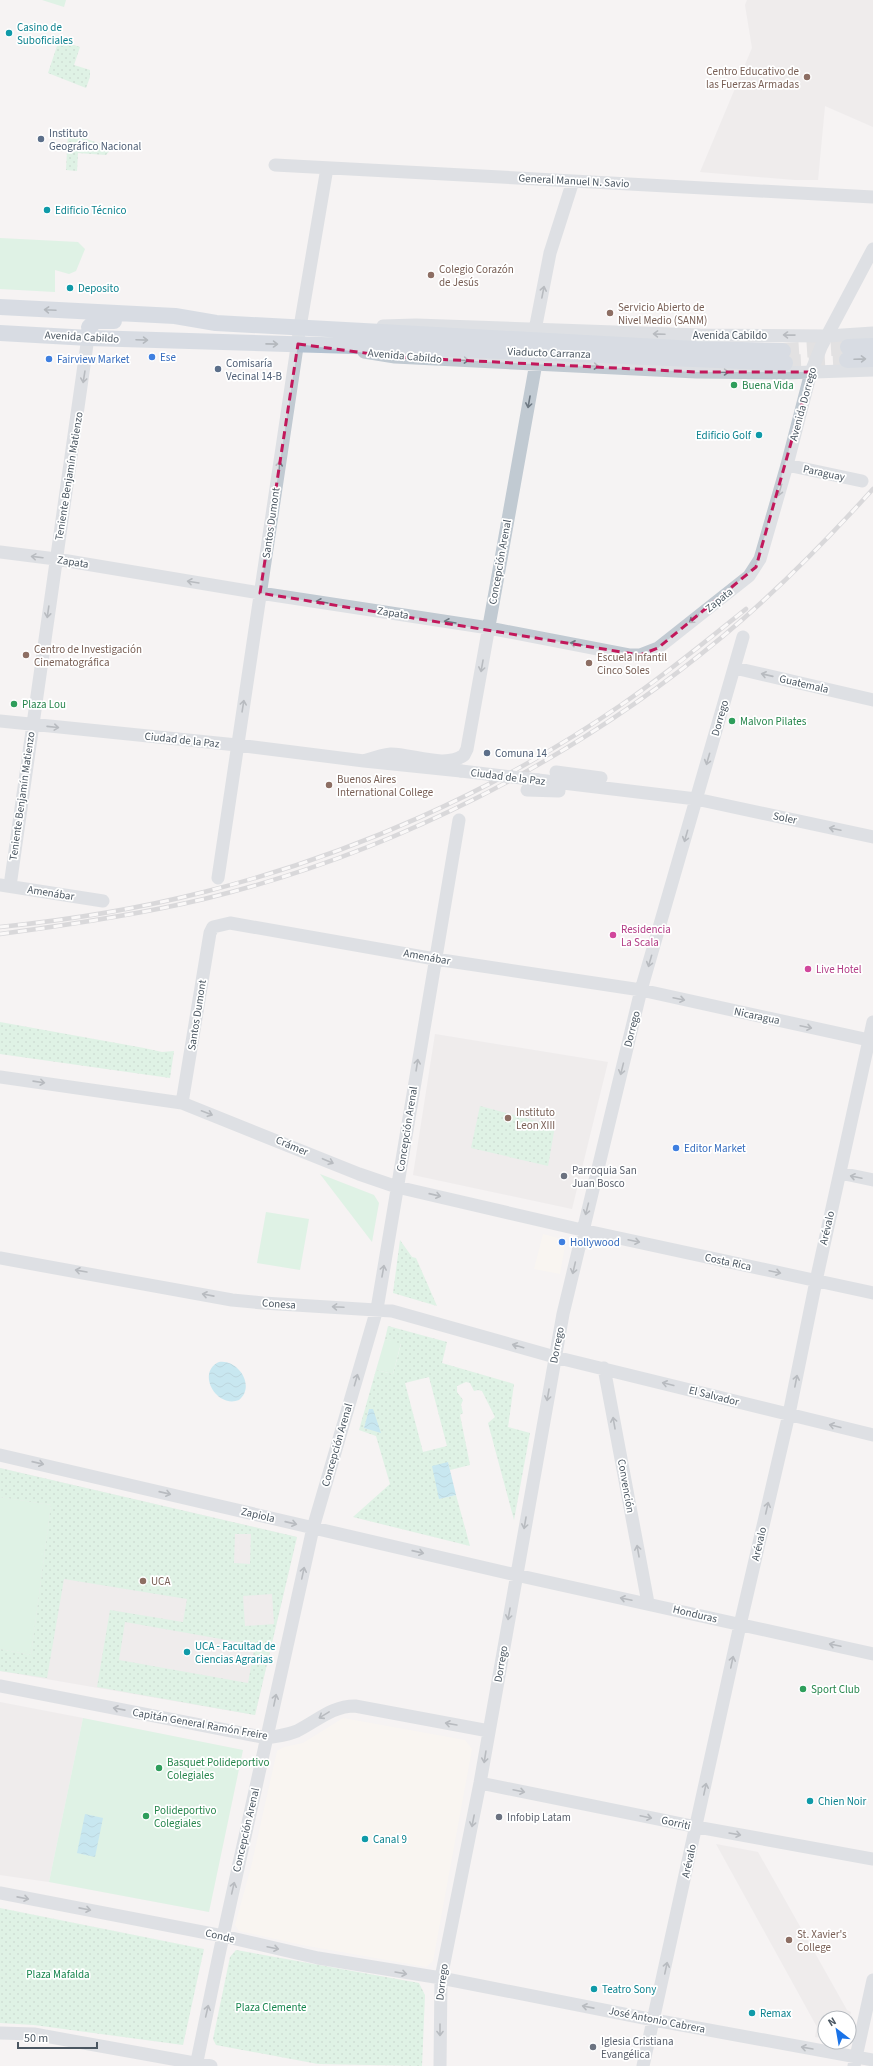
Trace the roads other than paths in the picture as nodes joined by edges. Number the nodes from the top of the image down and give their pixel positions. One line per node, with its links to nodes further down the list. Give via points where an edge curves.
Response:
1 (275, 165): 2 (street, General Manuel N. Savio)
2 (327, 168): 3 (street, General Manuel N. Savio); 8 (street, Santos Dumont)
3 (573, 181): 4 (street, General Manuel N. Savio); 9 (street, one-way to 3, via 550,253)
4 (873, 197)
5 (873, 249): 13 (street, Avenida Dorrego)
6 (0, 308): 7 (main road, Avenida Cabildo, one-way to 6, via 175,316)
7 (216, 323): 8 (main road, Avenida Cabildo); 10 (main road, via 104,320 96,321)
8 (312, 327): 9 (street, Avenida Cabildo, via 416,324); 14 (street, Santos Dumont); 14 (main road, Viaducto Carranza, via 696,349 784,357)
9 (535, 330): 13 (street, Avenida Cabildo, one-way to 9)
10 (89, 332): 11 (main road, Avenida Cabildo); 14 (main road, Avenida Cabildo, one-way to 14); 23 (street, Teniente Benjamín Matienzo, one-way to 23)
11 (0, 333)
12 (873, 333): 13 (street, Avenida Cabildo)
13 (828, 336): 19 (street, Avenida Dorrego)
14 (305, 344): 17 (street, Avenida Cabildo, one-way to 17, via 395,357); 25 (street, Santos Dumont, one-way to 14)
15 (873, 346): 16 (main road, one-way to 16, via 848,353)
16 (873, 359)
17 (536, 363): 19 (street, Avenida Cabildo, one-way to 19, via 696,372); 26 (street, Concepción Arenal, one-way to 26)
18 (873, 370): 19 (street, Avenida Cabildo)
19 (811, 372): 20 (street, Avenida Dorrego)
20 (787, 465): 21 (street, Paraguay); 24 (street, Avenida Dorrego, one-way to 24)
21 (862, 481)
22 (0, 552): 23 (street, Zapata, one-way to 22)
23 (56, 559): 25 (street, Zapata, one-way to 23); 31 (street, Teniente Benjamín Matienzo, one-way to 31)
24 (756, 567): 26 (street, Zapata, one-way to 26, via 749,576 658,648 640,655)
25 (260, 593): 26 (street, Zapata, one-way to 25); 32 (street, Santos Dumont, one-way to 25)
26 (489, 628): 33 (street, Concepción Arenal, one-way to 33, via 467,749)
27 (743, 637): 28 (street, Dorrego)
28 (735, 668): 29 (street, Guatemala, one-way to 28); 37 (street, Dorrego, one-way to 37)
29 (873, 700)
30 (0, 721): 31 (street, Ciudad de la Paz)
31 (32, 725): 32 (street, Ciudad de la Paz, one-way to 32); 41 (street, Teniente Benjamín Matienzo)
32 (238, 745): 33 (street, Ciudad de la Paz, via 364,761); 40 (street, Santos Dumont)
33 (461, 765): 36 (street, Ciudad de la Paz, bridge, via 538,780)
34 (556, 772): 36 (street, Ciudad de la Paz, via 631,782)
35 (528, 790): 36 (street, Ciudad de la Paz, via 553,790 619,798)
36 (652, 793): 37 (street, Ciudad de la Paz)
37 (696, 799): 39 (street, Soler, one-way to 37); 45 (street, Dorrego, one-way to 45)
38 (459, 820): 44 (street, Concepción Arenal)
39 (873, 837)
40 (218, 878)
41 (5, 885): 42 (street, Amenábar)
42 (103, 901)
43 (213, 927): 44 (street, Amenábar, via 230,923); 49 (street, Santos Dumont, via 208,940)
44 (435, 959): 45 (street, Amenábar); 52 (street, Concepción Arenal, one-way to 44)
45 (641, 990): 47 (street, Nicaragua, one-way to 47); 53 (street, Dorrego, one-way to 53)
46 (873, 1022): 47 (street, Arévalo)
47 (871, 1041): 50 (street, Arévalo)
48 (0, 1077): 49 (street, Crámer, one-way to 49)
49 (182, 1103): 52 (street, Crámer, one-way to 52, via 359,1174)
50 (840, 1173): 51 (street, one-way to 50); 55 (street, Arévalo)
51 (873, 1180)
52 (397, 1186): 53 (street, Crámer, one-way to 53); 57 (street, Concepción Arenal, one-way to 52)
53 (582, 1230): 55 (street, Costa Rica, one-way to 55); 58 (street, Dorrego, one-way to 58)
54 (0, 1258): 57 (street, Conesa, one-way to 54, via 232,1300)
55 (816, 1281): 56 (street, Costa Rica); 60 (street, Arévalo, one-way to 55)
56 (873, 1292)
57 (377, 1310): 58 (street, Conesa, one-way to 57, via 392,1311); 63 (street, Concepción Arenal, one-way to 57)
58 (555, 1357): 59 (street, El Salvador); 64 (street, Dorrego, one-way to 64)
59 (604, 1368): 60 (street, El Salvador, one-way to 59); 65 (street, Convención, one-way to 59)
60 (789, 1414): 61 (street, El Salvador, one-way to 60); 66 (street, Arévalo, one-way to 60)
61 (873, 1435)
62 (0, 1455): 63 (street, Zapiola, one-way to 63)
63 (313, 1528): 64 (street, Zapiola, one-way to 64); 70 (street, Concepción Arenal, one-way to 63)
64 (516, 1575): 65 (street, Honduras, one-way to 64); 69 (street, Dorrego, one-way to 69)
65 (648, 1603): 66 (street, Honduras)
66 (740, 1625): 67 (street, Honduras, one-way to 66); 72 (street, Arévalo, one-way to 66)
67 (873, 1654)
68 (0, 1686): 70 (street, Capitán General Ramón Freire, one-way to 68)
69 (489, 1731): 70 (street, Capitán General Ramón Freire, one-way to 70, via 344,1706 296,1731); 71 (street, Dorrego, one-way to 71)
70 (267, 1738): 75 (street, Concepción Arenal, one-way to 70)
71 (480, 1783): 72 (street, Gorriti, one-way to 72); 76 (street, Dorrego, one-way to 76)
72 (697, 1827): 73 (street, Gorriti, one-way to 73); 78 (street, Arévalo, one-way to 72)
73 (873, 1860)
74 (0, 1893): 75 (street, Conde, one-way to 75)
75 (223, 1936): 76 (street, Conde, one-way to 76, via 318,1958); 82 (street, Concepción Arenal, one-way to 75)
76 (441, 1978): 78 (street, José Antonio Cabrera, one-way to 76); 84 (street, Dorrego, one-way to 84)
77 (873, 1980): 81 (street)
78 (654, 2020): 81 (street, José Antonio Cabrera, one-way to 78); 85 (street, Arévalo)
79 (0, 2033): 82 (street, via 34,2034)
80 (873, 2060): 81 (street, José Antonio Cabrera)
81 (855, 2061)
82 (197, 2064): 83 (street)
83 (210, 2066)
84 (440, 2066)
85 (643, 2066)

